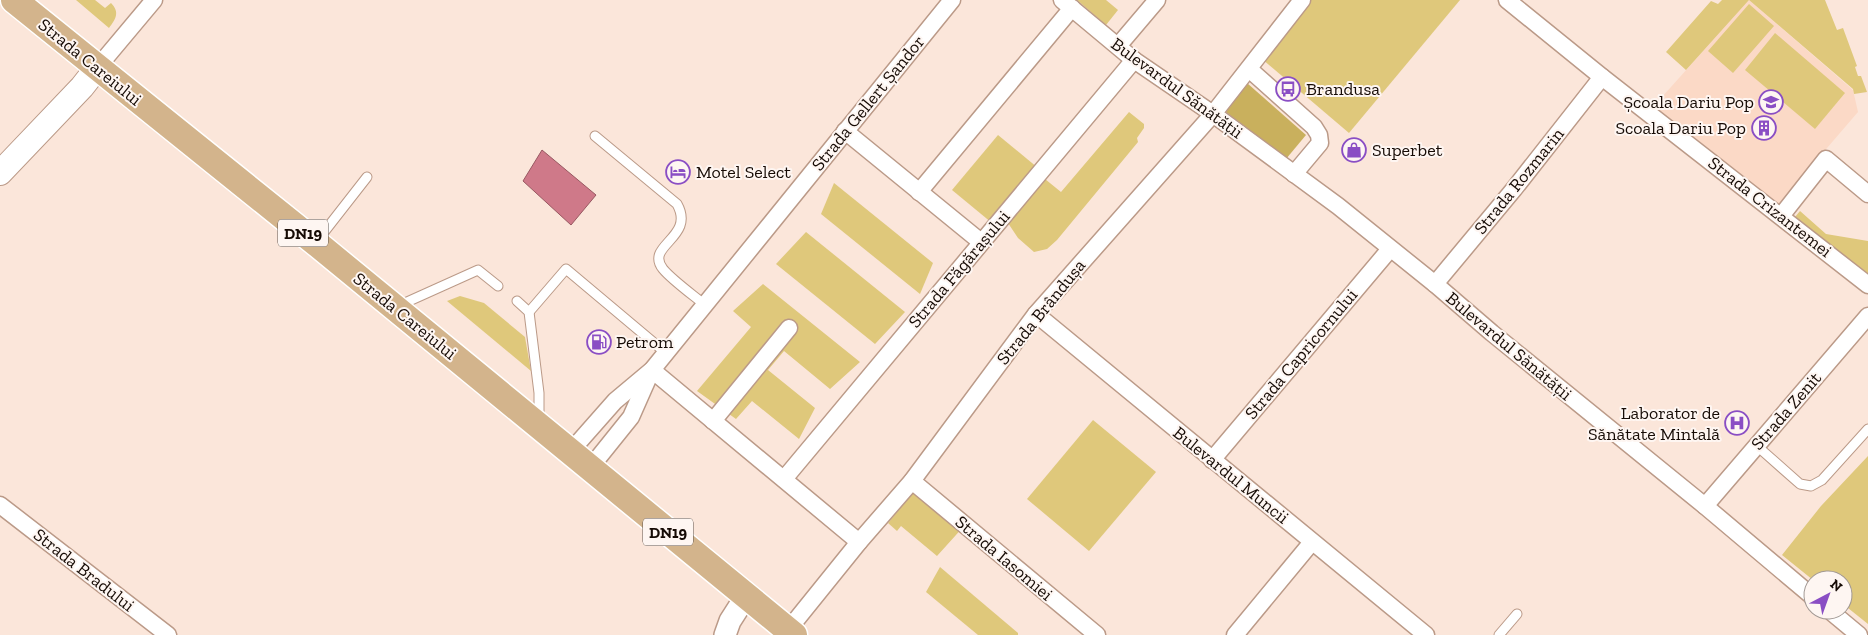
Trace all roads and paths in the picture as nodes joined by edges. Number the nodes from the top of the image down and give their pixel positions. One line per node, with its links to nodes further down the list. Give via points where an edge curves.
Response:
1 (14, 0): 10 (main road, Strada Careiului / DN19)
2 (154, 0): 10 (street)
3 (952, 0): 14 (street, Strada Gellert Șandor)
4 (1157, 0): 8 (street)
5 (1302, 0): 11 (street, Strada Brândușa)
6 (1517, 3): 12 (street, Strada Crizantemei)
7 (1067, 4): 8 (street, Bulevardul Sănătății); 19 (street)
8 (1118, 46): 9 (street, Bulevardul Sănătății)
9 (1134, 60): 13 (street, Bulevardul Sănătății); 22 (street, Strada Făgărașului)
10 (97, 68): 16 (main road); 23 (main road, Strada Careiului / DN19)
11 (1249, 69): 13 (street, Strada Brândușa); 17 (street, via 1319,135 1320,143)
12 (1602, 77): 21 (street, Strada Crizantemei); 25 (street, Strada Rozmarin)
13 (1213, 114): 17 (street, Bulevardul Sănătății); 32 (street, Strada Brândușa)
14 (844, 131): 19 (street); 29 (street, Strada Gellert Șandor)
15 (595, 136): 29 (lane, via 677,204 682,213 680,228 660,252 658,261 663,269)
16 (0, 173)
17 (1294, 174): 24 (street, Bulevardul Sănătății)
18 (367, 178): 23 (lane)
19 (919, 192): 22 (street)
20 (1868, 194): 21 (street, via 1826,159)
21 (1781, 216): 26 (street, Strada Crizantemei)
22 (981, 242): 43 (street, Strada Făgărașului)
23 (316, 243): 30 (main road, Strada Careiului / DN19)
24 (1390, 249): 25 (street, Bulevardul Sănătății); 42 (street, Strada Capricornului)
25 (1435, 284): 46 (street, Bulevardul Sănătății)
26 (1868, 285)
27 (498, 286): 30 (lane, via 478,270)
28 (517, 301): 31 (lane)
29 (705, 304): 35 (street, Strada Gellert Șandor)
30 (395, 308): 38 (main road, Strada Careiului / DN19)
31 (529, 312): 35 (lane, via 566,269); 38 (lane, via 539,393)
32 (1036, 314): 42 (street, Bulevardul Muncii); 44 (street, Strada Brândușa)
33 (1868, 316): 40 (street, Strada Zenit)
34 (789, 328): 37 (street)
35 (666, 353): 36 (street, Strada Gellert Șandor)
36 (652, 370): 37 (street); 41 (street, Strada Gellert Șandor, via 615,401); 41 (street, Strada Gellert Șandor, via 631,417)
37 (713, 421): 43 (street)
38 (539, 426): 41 (main road, Strada Careiului / DN19)
39 (1868, 429): 40 (lane, via 1822,480 1811,486 1800,484)
40 (1756, 446): 46 (street, Strada Zenit)
41 (580, 460): 50 (main road, Strada Careiului / DN19)
42 (1212, 460): 48 (street, Bulevardul Muncii)
43 (784, 479): 47 (street)
44 (912, 481): 47 (street, Strada Brândușa); 56 (street, Strada Iasomiei)
45 (0, 505): 54 (street, Strada Bradului)
46 (1705, 506): 49 (street, Bulevardul Sănătății)
47 (859, 542): 53 (street, Strada Brândușa)
48 (1312, 542): 57 (street); 58 (street, Bulevardul Muncii)
49 (1803, 589)
50 (746, 596): 53 (main road, Strada Careiului / DN19); 55 (street)
51 (1517, 614): 59 (lane)
52 (1841, 620): 60 (street)
53 (791, 632)
54 (168, 635)
55 (724, 635)
56 (1097, 635)
57 (1235, 635)
58 (1426, 635)
59 (1499, 635)
60 (1859, 635)

